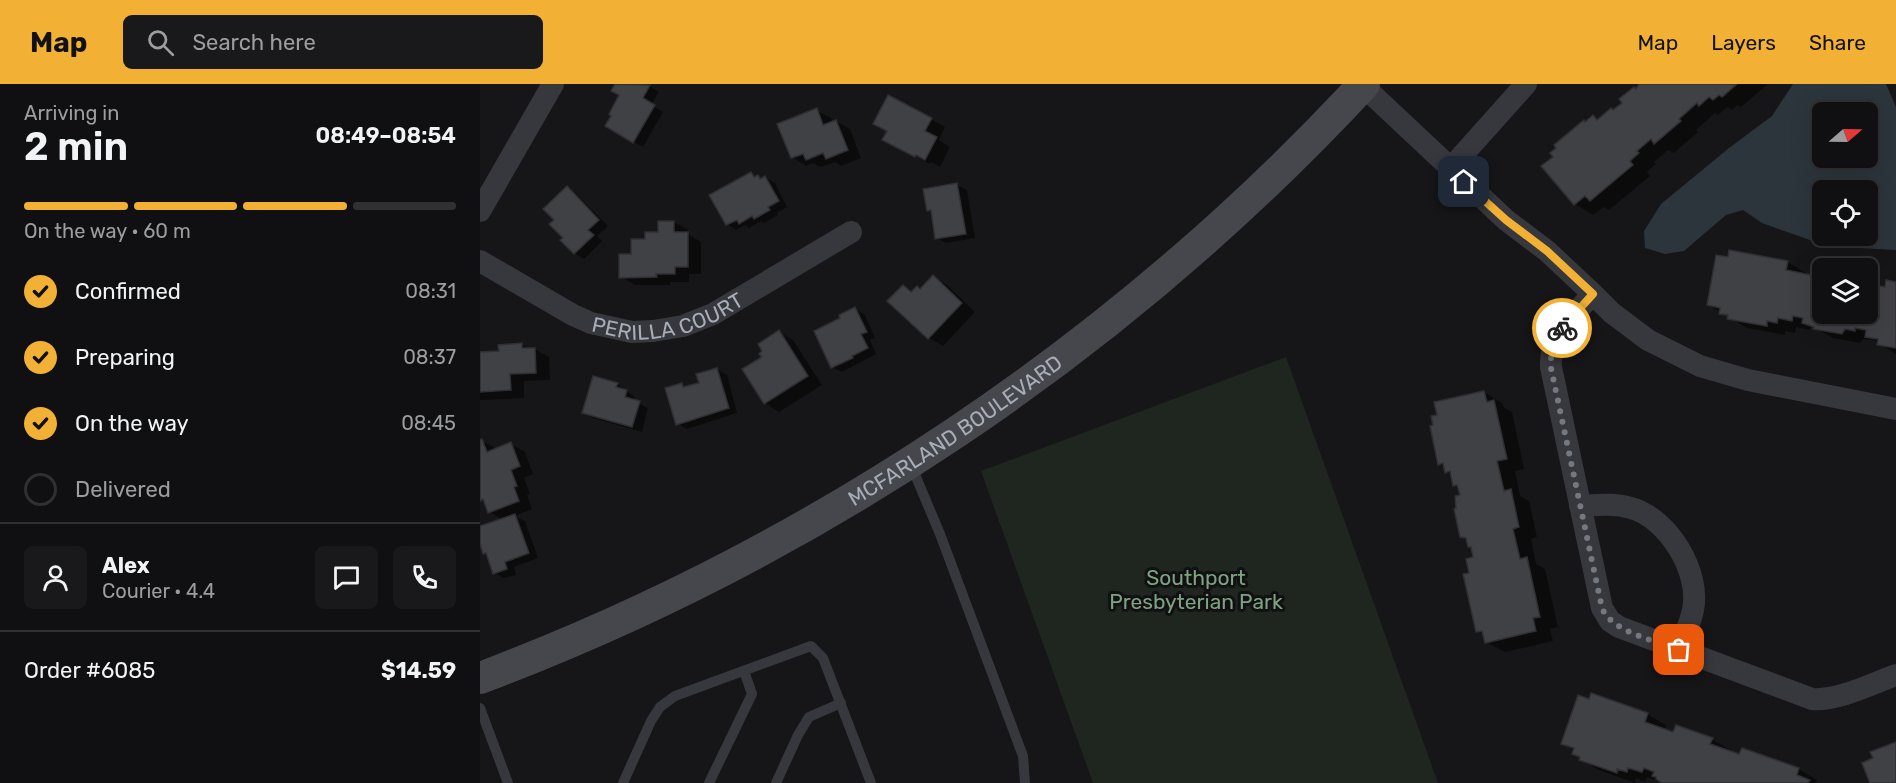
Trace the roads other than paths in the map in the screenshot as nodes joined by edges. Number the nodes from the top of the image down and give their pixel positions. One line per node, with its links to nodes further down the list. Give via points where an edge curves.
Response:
1 (553, 84): 5 (street)
2 (1526, 84): 4 (street)
3 (1363, 85): 4 (street); 10 (street, MCFARLAND BOULEVARD, via 1275,176 1148,288 1042,372)
4 (1450, 169): 8 (street)
5 (480, 211)
6 (851, 232): 7 (street, PERILLA COURT, via 713,314 683,326 653,331 632,332 591,323)
7 (480, 261)
8 (1593, 294): 9 (street, via 1648,340 1700,366 1748,380); 11 (street, via 1557,334 1551,349)
9 (1896, 410)
10 (909, 462): 15 (street, MCFARLAND BOULEVARD, via 710,576 580,637); 23 (lane, via 1023,756)
11 (1580, 506): 12 (street, via 1604,613 1619,627); 12 (street, via 1610,504 1633,508 1653,519 1671,536 1692,579 1694,609)
12 (1679, 650): 14 (street, via 1812,699 1836,696)
13 (744, 671): 16 (lane, via 811,646 824,658); 19 (lane, via 675,696 660,707); 20 (lane, via 752,694)
14 (1896, 675)
15 (480, 678)
16 (841, 703): 21 (lane, via 809,717); 22 (lane)
17 (480, 708): 18 (lane)
18 (508, 783)
19 (623, 783)
20 (709, 783)
21 (776, 783)
22 (871, 783)
23 (1025, 783)

